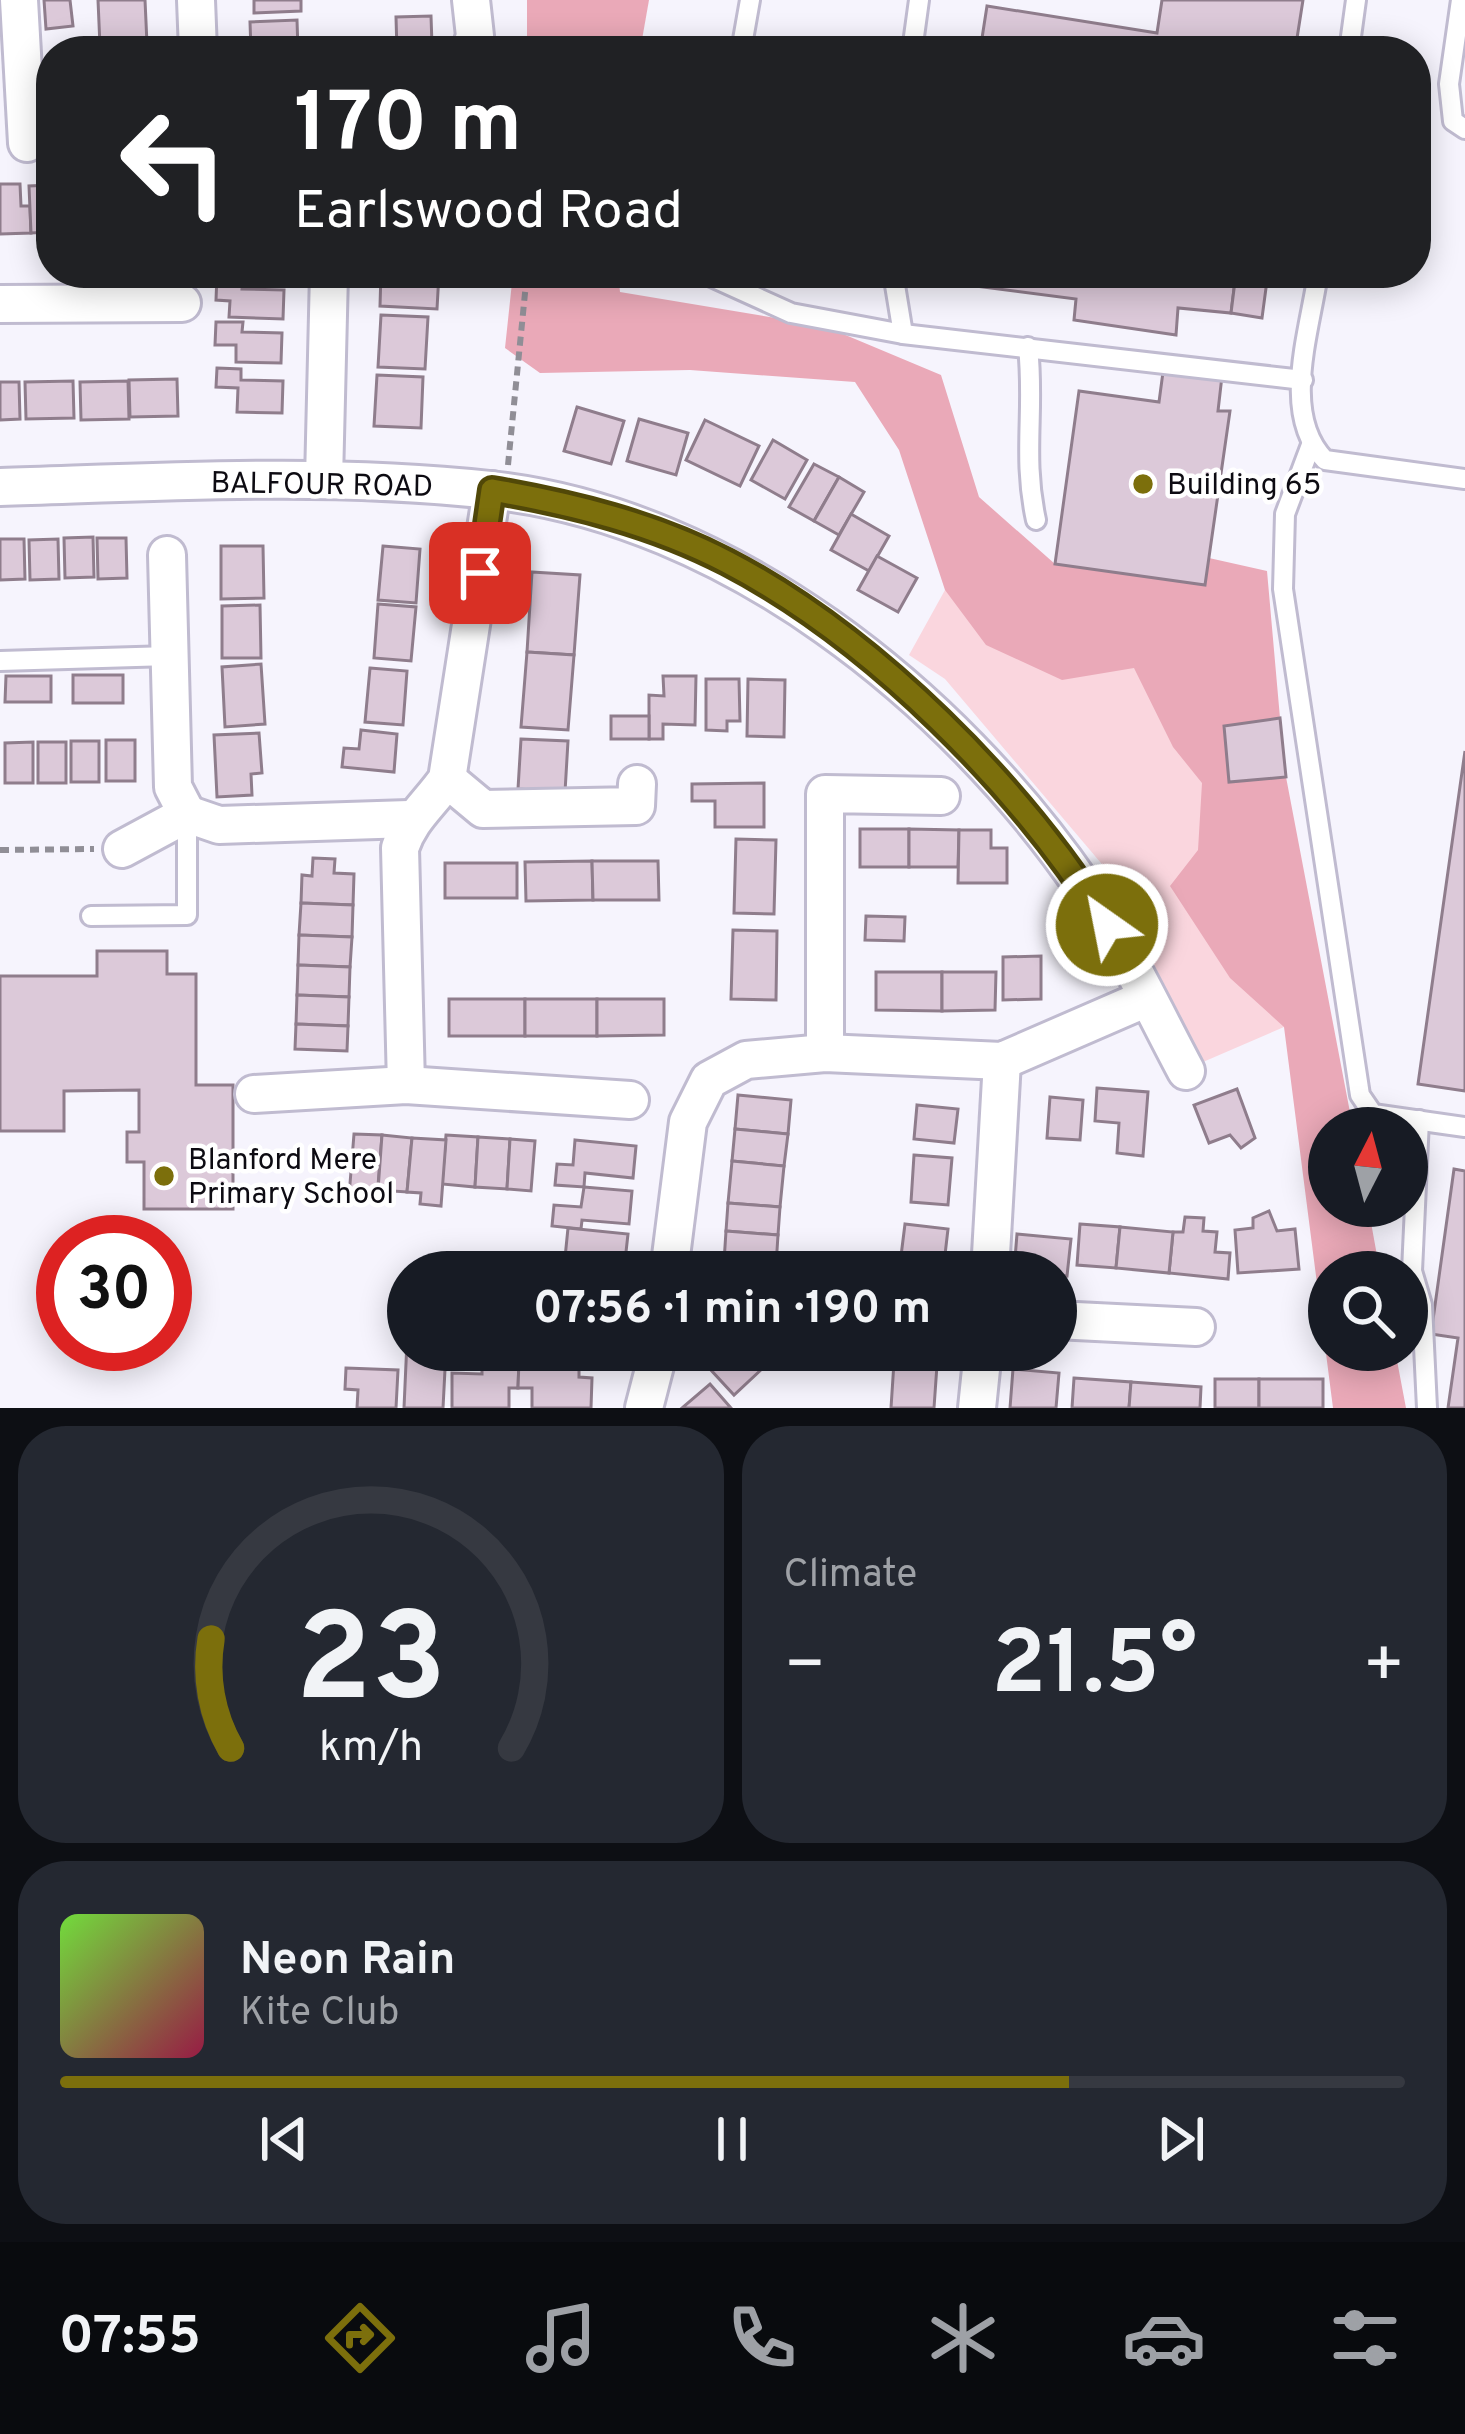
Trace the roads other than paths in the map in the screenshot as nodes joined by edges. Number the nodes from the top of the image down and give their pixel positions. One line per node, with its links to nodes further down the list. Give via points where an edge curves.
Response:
1 (19, 0): 14 (street)
2 (196, 0): 8 (street)
3 (471, 0): 9 (street)
4 (750, 0): 10 (lane)
5 (919, 0): 11 (lane)
6 (1356, 0): 12 (lane)
7 (1461, 0): 13 (lane, via 1449,83 1453,121)
8 (197, 36)
9 (470, 36)
10 (744, 36)
11 (914, 36)
12 (1351, 36)
13 (1465, 129)
14 (26, 143)
15 (99, 288): 20 (street); 21 (street)
16 (329, 288): 27 (street)
17 (736, 288): 22 (lane, via 791,313)
18 (895, 288): 22 (lane)
19 (1316, 288): 24 (lane)
20 (182, 303)
21 (0, 304)
22 (903, 334): 23 (lane)
23 (1028, 347): 24 (lane); 30 (lane, via 1033,395 1025,467)
24 (1303, 380): 25 (lane, via 1301,421)
25 (1311, 445): 26 (lane, via 1325,460); 48 (lane, via 1285,514 1283,590 1360,1095)
26 (1465, 479)
27 (324, 480): 28 (street, BALFOUR ROAD); 29 (street, BALFOUR ROAD)
28 (0, 487)
29 (499, 491): 34 (street); 41 (street, BALFOUR ROAD, via 596,511 711,555 838,634 989,766 1084,888)
30 (1036, 520)
31 (167, 555): 32 (street)
32 (170, 656): 33 (lane); 37 (street, via 173,787)
33 (0, 662)
34 (447, 779): 35 (street, via 483,808 636,806); 38 (street)
35 (637, 784)
36 (941, 796): 42 (street, via 825,794)
37 (187, 814): 38 (street, via 220,825); 39 (street); 40 (lane, via 187,915)
38 (410, 819): 45 (street, via 398,882)
39 (122, 849)
40 (91, 916)
41 (1147, 998): 43 (street); 44 (street, BALFOUR ROAD)
42 (825, 1053): 43 (street); 52 (street, via 746,1060 709,1080 688,1122)
43 (1003, 1061): 53 (street)
44 (1186, 1071)
45 (406, 1085): 46 (street); 47 (street)
46 (254, 1094)
47 (630, 1100)
48 (1368, 1107)
49 (1428, 1121): 50 (lane)
50 (1465, 1127)
51 (1414, 1227): 60 (lane)
52 (672, 1251)
53 (991, 1251)
54 (1077, 1321): 55 (street)
55 (1196, 1327)
56 (654, 1371): 58 (street)
57 (981, 1371): 59 (street)
58 (644, 1408)
59 (977, 1408)
60 (1427, 1408)

